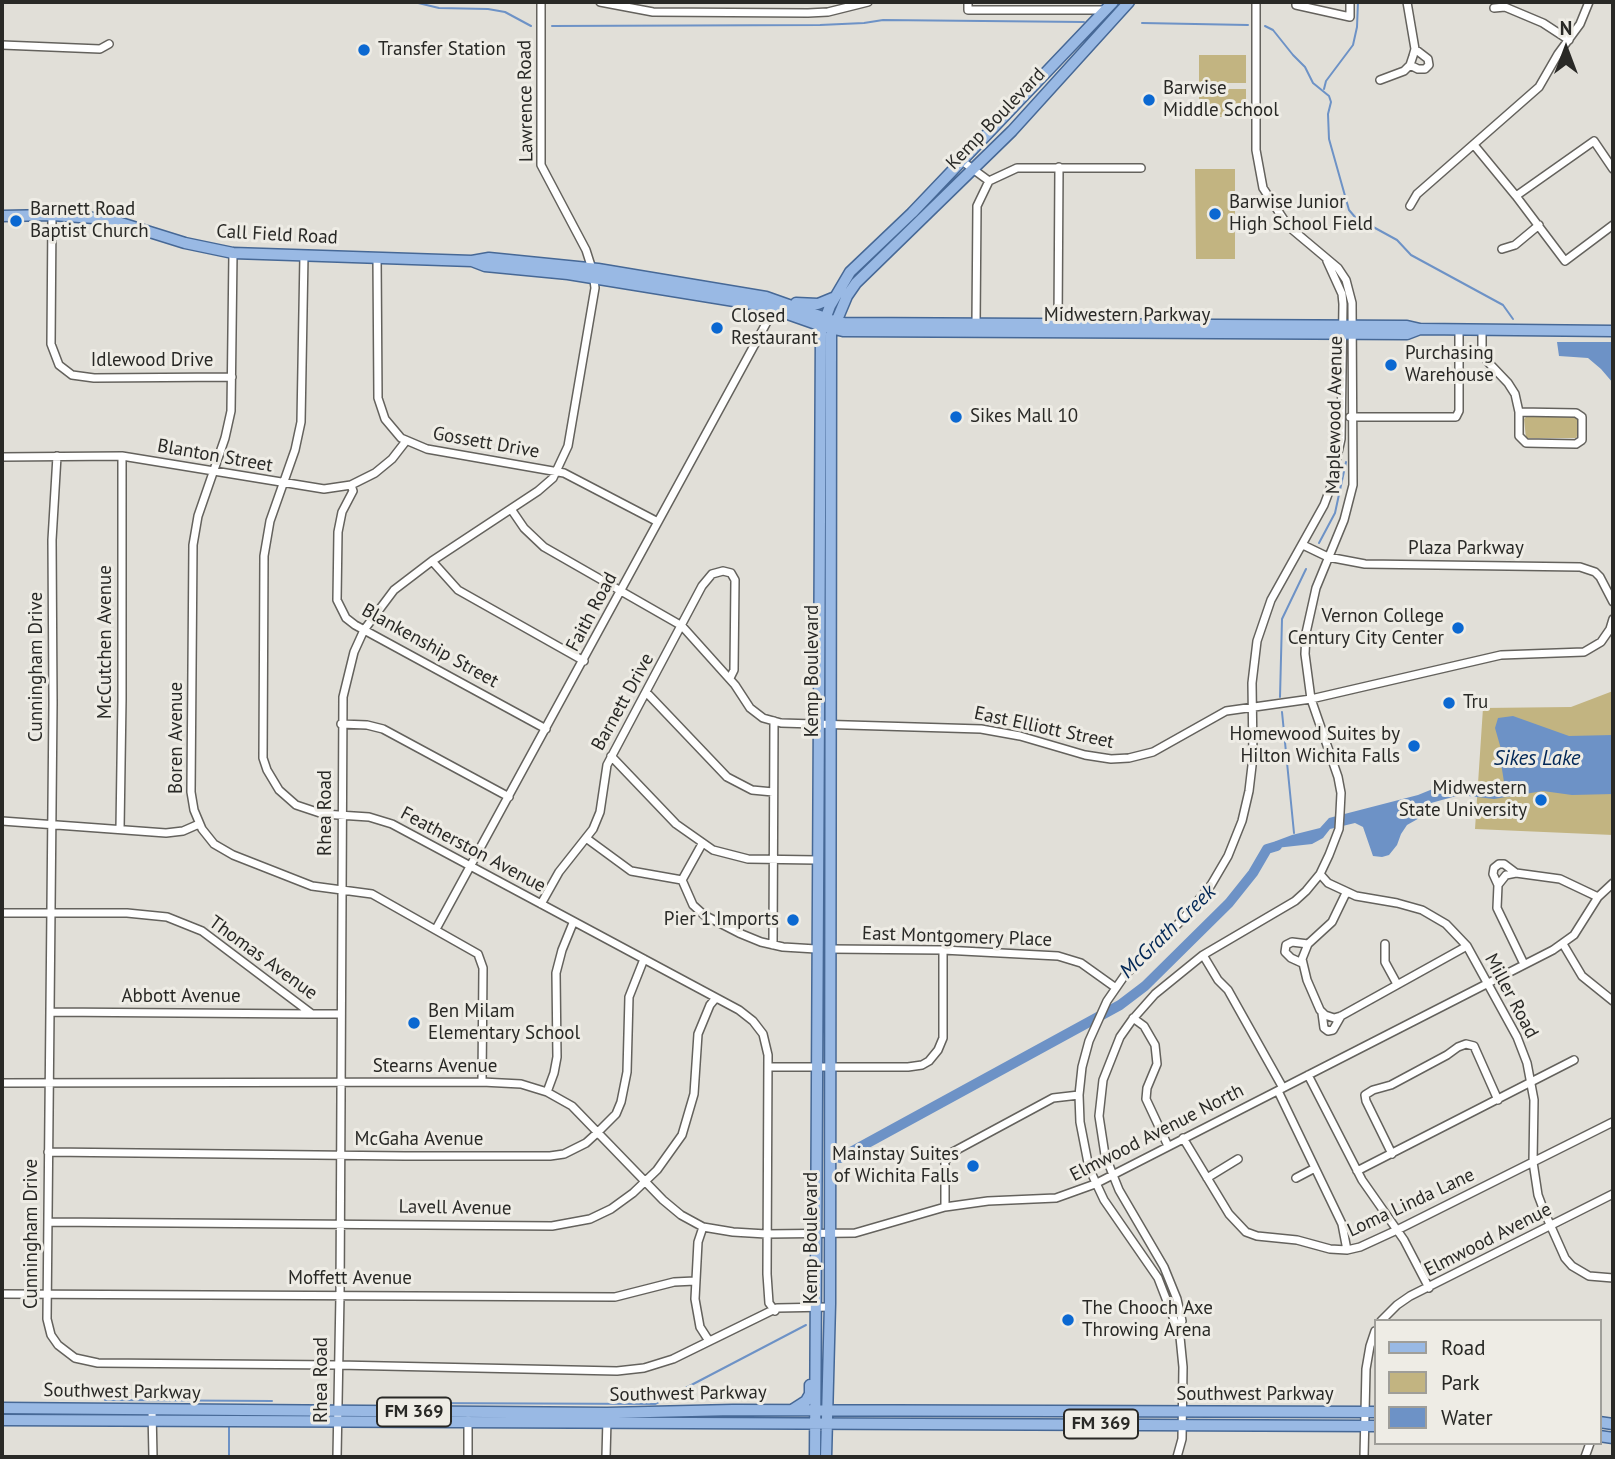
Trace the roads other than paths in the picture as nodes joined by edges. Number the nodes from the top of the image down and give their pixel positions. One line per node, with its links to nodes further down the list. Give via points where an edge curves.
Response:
1 (541, 2): 40 (street, Lawrence Road, via 541,164 580,237)
2 (600, 2): 10 (street, via 663,12 808,13)
3 (868, 2): 10 (street)
4 (1129, 2): 22 (main road, Kemp Boulevard)
5 (1256, 2): 50 (street, Maplewood Avenue, via 1256,150 1263,188 1288,226 1325,257 1342,294)
6 (1296, 2): 7 (street, via 1350,17)
7 (1350, 2)
8 (1407, 2): 18 (street)
9 (1589, 2): 15 (street)
10 (856, 4)
11 (968, 6): 12 (street)
12 (1044, 6): 13 (street)
13 (1109, 6): 21 (main road, Kemp Boulevard)
14 (1494, 8): 15 (street, via 1505,7 1543,23)
15 (1569, 40): 23 (street, via 1539,87)
16 (108, 44): 17 (street, via 100,49)
17 (2, 45)
18 (1415, 49): 19 (street); 19 (street, via 1429,65 1425,69)
19 (1410, 65): 20 (street)
20 (1380, 79)
21 (1025, 94): 22 (main road); 24 (main road, Kemp Boulevard)
22 (1036, 104): 27 (main road, Kemp Boulevard)
23 (1474, 145): 30 (street); 31 (street, via 1417,194)
24 (962, 160): 27 (street); 42 (main road, Kemp Boulevard, via 850,272)
25 (1059, 167): 26 (street); 29 (street, via 1017,168); 47 (street)
26 (1141, 168)
27 (972, 169): 29 (street); 45 (main road, Kemp Boulevard, via 856,283)
28 (1613, 169): 30 (street, via 1594,141)
29 (989, 181): 46 (street, via 977,206)
30 (1516, 195): 34 (street)
31 (1410, 206)
32 (52, 215): 33 (main road, Call Field Road); 37 (main road, Call Field Road, via 125,222 185,243); 54 (street, Idlewood Drive, via 51,344 59,365 72,375 94,378)
33 (2, 216)
34 (1539, 225): 35 (street, via 1565,261); 36 (street, via 1516,245)
35 (1613, 225)
36 (1502, 248)
37 (233, 253): 38 (main road, Call Field Road); 54 (street, Boren Avenue)
38 (304, 256): 39 (main road, Call Field Road); 64 (street, Featherston Avenue, via 301,422)
39 (377, 257): 40 (main road, Call Field Road, via 489,258); 58 (street, Gossett Drive, via 378,398 385,419)
40 (593, 273): 41 (main road, Call Field Road); 63 (street, Rhea Road, via 593,306 574,419)
41 (704, 292): 43 (main road, Call Field Road); 44 (main road, Call Field Road)
42 (835, 296): 43 (main road, via 818,304); 45 (main road, Kemp Boulevard)
43 (785, 303): 45 (main road, Call Field Road)
44 (774, 309): 45 (main road, Call Field Road); 67 (street, Faith Road)
45 (829, 324): 46 (main road, Midwestern Parkway); 52 (main road, Midwestern Parkway); 53 (main road, Kemp Boulevard); 83 (main road, Kemp Boulevard, via 819,344)
46 (976, 324): 47 (main road, Midwestern Parkway)
47 (1058, 328): 50 (main road, Midwestern Parkway); 52 (main road, Midwestern Parkway)
48 (1459, 329): 49 (main road, Midwestern Parkway); 50 (main road, Midwestern Parkway, via 1420,329 1407,334); 57 (street, via 1456,417)
49 (1482, 329): 51 (main road, Midwestern Parkway); 55 (street, via 1487,361 1515,394)
50 (1348, 330): 56 (street, Maplewood Avenue); 57 (street, Maplewood Avenue)
51 (1613, 331)
52 (867, 332): 53 (main road, via 841,338)
53 (831, 376): 84 (main road, Kemp Boulevard)
54 (232, 377): 62 (street, Boren Avenue, via 228,426)
55 (1519, 412): 55 (street, via 1576,413 1582,417 1582,440 1576,444 1527,443 1519,436)
56 (1343, 417): 57 (street); 68 (street, Maplewood Avenue, via 1330,489)
57 (1352, 417): 69 (street, Maplewood Avenue, via 1353,485)
58 (406, 440): 63 (street, Gossett Drive, via 426,449); 65 (street, Blanton Street, via 384,466)
59 (57, 456): 60 (street, Blanton Street); 61 (street, Blanton Street); 91 (street, Cunningham Drive, via 52,540)
60 (122, 456): 62 (street, Blanton Street); 93 (street, McCutchen Avenue)
61 (2, 457)
62 (212, 471): 64 (street, Blanton Street); 92 (street, Boren Avenue, via 193,545 191,792)
63 (557, 471): 66 (street, Rhea Road); 67 (street, Gossett Drive)
64 (282, 484): 65 (street, Blanton Street, via 314,489); 89 (street, Featherston Avenue, via 264,556 263,758 273,783 286,798 311,811)
65 (351, 485): 75 (street, Blankenship Street, via 353,491 338,532 337,600 346,618)
66 (511, 509): 70 (street, Rhea Road); 71 (street, via 544,547)
67 (657, 522): 71 (street, Faith Road)
68 (1303, 545): 69 (street, Plaza Parkway); 80 (street, Maplewood Avenue, via 1271,600 1256,641)
69 (1328, 557): 72 (street, Plaza Parkway, via 1365,564 1580,567 1600,577); 79 (street, Maplewood Avenue, via 1315,588 1306,633)
70 (432, 561): 75 (street, Rhea Road, via 394,590); 76 (street, via 458,590)
71 (621, 590): 74 (street); 76 (street, Faith Road)
72 (1613, 602)
73 (1613, 619): 79 (street, via 1601,642 1584,652 1501,655)
74 (682, 626): 77 (street); 77 (street, Barnett Drive, via 708,578 723,570 733,575 734,670); 78 (street, Barnett Drive)
75 (364, 630): 82 (street, Rhea Road, via 346,678); 85 (street, Blankenship Street)
76 (584, 660): 85 (street, Faith Road)
77 (730, 678): 81 (street, via 755,713)
78 (646, 692): 86 (street, Barnett Drive); 87 (street, via 727,777 752,790)
79 (1311, 699): 80 (street); 101 (street, Maplewood Avenue, via 1341,793 1339,829)
80 (1252, 707): 84 (street, East Elliott Street, via 1226,711 1153,752 1120,759 981,729); 127 (street, Maplewood Avenue, via 1249,791 1228,856 1200,900)
81 (774, 721): 83 (street, East Elliott Street); 87 (street)
82 (341, 724): 88 (street, via 383,729); 89 (street, Rhea Road)
83 (817, 724): 84 (street, East Elliott Street); 97 (main road, Kemp Boulevard)
84 (830, 725): 98 (main road, Kemp Boulevard)
85 (546, 729): 88 (street, Faith Road)
86 (611, 756): 94 (street, Barnett Drive, via 600,812); 95 (street, via 676,824)
87 (773, 792): 96 (street)
88 (509, 797): 99 (street, Faith Road)
89 (341, 815): 99 (street, Featherston Avenue, via 393,824); 105 (street, Rhea Road)
90 (2, 821): 91 (street)
91 (51, 824): 93 (street); 110 (street, Cunningham Drive)
92 (199, 824): 93 (street, via 175,832); 105 (street, via 214,844 233,855 312,886)
93 (120, 829)
94 (586, 838): 102 (street, via 631,872); 108 (street, Barnett Drive)
95 (702, 844): 96 (street, via 732,857); 102 (street)
96 (773, 860): 97 (street); 116 (street)
97 (817, 860): 98 (main road); 118 (main road, Kemp Boulevard)
98 (830, 860): 119 (main road, Kemp Boulevard)
99 (471, 866): 108 (street, Featherston Avenue); 112 (street, Faith Road)
100 (1516, 873): 104 (street); 104 (street, via 1499,864 1493,874); 107 (street, via 1560,878)
101 (1320, 874): 106 (street, Miller Road); 121 (street, Maplewood Avenue, via 1295,901)
102 (682, 880): 116 (street, via 690,901 704,915)
103 (1613, 883): 107 (street)
104 (1498, 885): 124 (street, via 1499,915)
105 (341, 889): 112 (street, via 372,894); 133 (street, Rhea Road)
106 (1346, 893): 113 (street, via 1332,922); 117 (street, Miller Road, via 1422,910 1446,925)
107 (1598, 897): 115 (street, via 1583,925)
108 (541, 904): 111 (street, Featherston Avenue)
109 (2, 913): 110 (street, Thomas Avenue)
110 (51, 913): 130 (street, Cunningham Drive); 132 (street, Thomas Avenue, via 152,914 190,925)
111 (573, 923): 122 (street, Featherston Avenue); 147 (street, via 556,973 557,1056)
112 (436, 929): 144 (street, via 472,949 483,964)
113 (1308, 944): 123 (street); 123 (street, via 1286,945 1285,952)
114 (1385, 944): 126 (street, via 1385,962)
115 (1563, 944): 124 (street, Elmwood Avenue North); 129 (street, via 1582,976)
116 (773, 945): 118 (street)
117 (1466, 946): 125 (street, Miller Road); 126 (street)
118 (816, 949): 119 (main road); 138 (main road, Kemp Boulevard)
119 (830, 949): 120 (street, East Montgomery Place); 139 (main road, Kemp Boulevard)
120 (943, 950): 127 (street, East Montgomery Place, via 1064,957 1081,962); 139 (street, via 943,1038 929,1061 908,1067)
121 (1203, 955): 135 (street, Maplewood Avenue); 146 (street, via 1228,990)
122 (644, 959): 128 (street, Featherston Avenue); 151 (street, McGaha Avenue, via 629,997 624,1095 616,1114)
123 (1302, 963): 131 (street)
124 (1524, 964): 125 (street, Elmwood Avenue North)
125 (1488, 982): 140 (street, Elmwood Avenue North); 145 (street, Miller Road, via 1521,1044)
126 (1397, 984): 134 (street)
127 (1116, 988): 148 (street, Maplewood Avenue, via 1095,1025)
128 (715, 999): 137 (street, Featherston Avenue, via 739,1010 759,1027 767,1044); 164 (street, Lavell Avenue, via 698,1034 694,1094 685,1128 673,1151)
129 (1613, 1002)
130 (50, 1012): 132 (street, Abbott Avenue); 142 (street, Cunningham Drive)
131 (1322, 1013): 134 (street); 134 (street, via 1328,1031)
132 (312, 1014): 133 (street, Thomas Avenue)
133 (340, 1014): 143 (street, Rhea Road)
134 (1341, 1016)
135 (1133, 1018): 153 (street, via 1144,1026 1154,1044 1157,1064 1146,1099); 161 (street, Maplewood Avenue, via 1103,1080 1102,1144)
136 (1574, 1060): 145 (street)
137 (768, 1067): 138 (street); 173 (street, Featherston Avenue)
138 (816, 1067): 139 (street); 174 (main road, Kemp Boulevard)
139 (830, 1067): 175 (main road, Kemp Boulevard)
140 (1308, 1075): 146 (street, Elmwood Avenue North); 160 (street)
141 (2, 1083): 142 (street, Stearns Avenue)
142 (50, 1083): 143 (street, Stearns Avenue); 154 (street, Cunningham Drive)
143 (341, 1083): 144 (street, Stearns Avenue); 156 (street, Rhea Road)
144 (482, 1083): 147 (street, Stearns Avenue, via 510,1083)
145 (1532, 1083): 149 (street); 158 (street, Miller Road)
146 (1280, 1089): 152 (street, Elmwood Avenue North); 159 (street)
147 (547, 1092): 151 (street, Stearns Avenue, via 572,1106)
148 (1079, 1095): 165 (street, Maplewood Avenue, via 1081,1136); 167 (street, via 1052,1098 951,1153 945,1162)
149 (1498, 1100): 155 (street); 155 (street, via 1474,1046 1466,1044 1373,1090 1365,1095 1366,1101)
150 (1613, 1122): 158 (street, Loma Linda Lane)
151 (598, 1132): 156 (street, McGaha Avenue, via 576,1149 550,1156); 164 (street, Stearns Avenue)
152 (1183, 1138): 153 (street, Elmwood Avenue North); 162 (street, Loma Linda Lane)
153 (1168, 1146): 161 (street, Elmwood Avenue North)
154 (48, 1152): 156 (street, McGaha Avenue); 168 (street, Cunningham Drive)
155 (1392, 1154): 160 (street)
156 (340, 1155): 169 (street, Rhea Road)
157 (1238, 1159): 162 (street)
158 (1533, 1162): 170 (street, Miller Road, via 1538,1195); 172 (street, Loma Linda Lane)
159 (1315, 1168): 163 (street); 176 (street, via 1342,1224)
160 (1357, 1171): 172 (street)
161 (1112, 1175): 165 (street, Elmwood Avenue North); 187 (street, Maplewood Avenue, via 1166,1270 1177,1299)
162 (1207, 1178): 176 (street, Loma Linda Lane, via 1246,1232)
163 (1296, 1178)
164 (645, 1182): 169 (street, Lavell Avenue, via 611,1209 564,1225); 171 (street, Stearns Avenue, via 681,1215)
165 (1095, 1184): 167 (street, Elmwood Avenue North, via 1056,1198); 187 (street, Maplewood Avenue, via 1153,1270)
166 (1613, 1194): 170 (street, Elmwood Avenue)
167 (945, 1207): 175 (street, Elmwood Avenue North, via 863,1231)
168 (49, 1222): 169 (street, Lavell Avenue); 181 (street, Cunningham Drive)
169 (340, 1223): 182 (street, Rhea Road)
170 (1550, 1226): 177 (street, Miller Road, via 1573,1266 1589,1276); 179 (street, Elmwood Avenue)
171 (703, 1227): 173 (street, Stearns Avenue); 178 (street)
172 (1397, 1230): 176 (street, Loma Linda Lane); 179 (street)
173 (766, 1234): 174 (street, Stearns Avenue); 185 (street, Featherston Avenue, via 769,1303)
174 (816, 1234): 175 (street, Elmwood Avenue North); 183 (main road, Kemp Boulevard)
175 (830, 1234): 184 (main road, Kemp Boulevard)
176 (1347, 1250)
177 (1613, 1278)
178 (695, 1281): 182 (street, Moffett Avenue, via 615,1297); 189 (street, via 696,1315)
179 (1429, 1287): 186 (street, Elmwood Avenue)
180 (2, 1294): 181 (street, Moffett Avenue)
181 (48, 1294): 182 (street, Moffett Avenue); 191 (street, Cunningham Drive, via 47,1319 54,1341 88,1362)
182 (340, 1294): 191 (street, Rhea Road)
183 (815, 1306): 184 (street, Cunningham Drive); 185 (street, Cunningham Drive); 190 (main road, Kemp Boulevard)
184 (830, 1307): 192 (main road, Kemp Boulevard)
185 (775, 1311): 189 (street, Cunningham Drive)
186 (1383, 1319)
187 (1179, 1327): 202 (street, Maplewood Avenue)
188 (1374, 1334): 203 (street, via 1366,1369)
189 (709, 1341): 191 (street, Cunningham Drive, via 673,1359 632,1370)
190 (815, 1361): 195 (main road, via 806,1401); 196 (main road, Kemp Boulevard)
191 (338, 1364): 198 (street, Rhea Road)
192 (827, 1376): 197 (main road, Kemp Boulevard); 199 (main road, via 833,1399)
193 (2, 1408): 194 (main road, Southwest Parkway / FM 369)
194 (152, 1410): 198 (main road, Southwest Parkway / FM 369); 207 (street)
195 (786, 1410): 196 (main road, Southwest Parkway / FM 369); 200 (main road, Southwest Parkway / FM 369)
196 (815, 1410): 197 (main road, Southwest Parkway / FM 369); 209 (main road, Kemp Boulevard)
197 (827, 1410): 199 (main road, Southwest Parkway / FM 369); 210 (main road, Kemp Boulevard)
198 (338, 1411): 204 (main road, Southwest Parkway / FM 369); 208 (street, Rhea Road)
199 (852, 1411): 201 (main road, Southwest Parkway / FM 369)
200 (701, 1412): 205 (main road, Southwest Parkway / FM 369); 212 (main road)
201 (1014, 1412): 202 (main road, Southwest Parkway / FM 369); 213 (main road)
202 (1182, 1412): 203 (main road, Southwest Parkway / FM 369); 214 (street, Maplewood Avenue)
203 (1370, 1412): 215 (street)
204 (468, 1418): 205 (main road, Southwest Parkway / FM 369); 208 (main road, Southwest Parkway / FM 369); 218 (street)
205 (607, 1419): 212 (main road, Southwest Parkway / FM 369); 219 (street)
206 (2, 1420): 207 (main road, Southwest Parkway / FM 369)
207 (153, 1421): 208 (main road, Southwest Parkway / FM 369); 216 (street)
208 (338, 1423): 217 (street, Rhea Road)
209 (815, 1423): 210 (main road, Southwest Parkway / FM 369); 212 (main road, Southwest Parkway / FM 369); 220 (main road, Kemp Boulevard)
210 (827, 1423): 211 (main road, Southwest Parkway / FM 369); 221 (main road, Kemp Boulevard)
211 (847, 1423): 213 (main road, Southwest Parkway / FM 369); 221 (main road, via 833,1434)
212 (700, 1424)
213 (1013, 1424): 214 (main road, Southwest Parkway / FM 369)
214 (1182, 1424): 215 (main road, Southwest Parkway / FM 369); 222 (street, Maplewood Avenue)
215 (1370, 1426): 223 (street)
216 (153, 1457)
217 (337, 1457)
218 (468, 1457)
219 (606, 1457)
220 (815, 1457)
221 (827, 1457)
222 (1177, 1457)
223 (1364, 1457)

